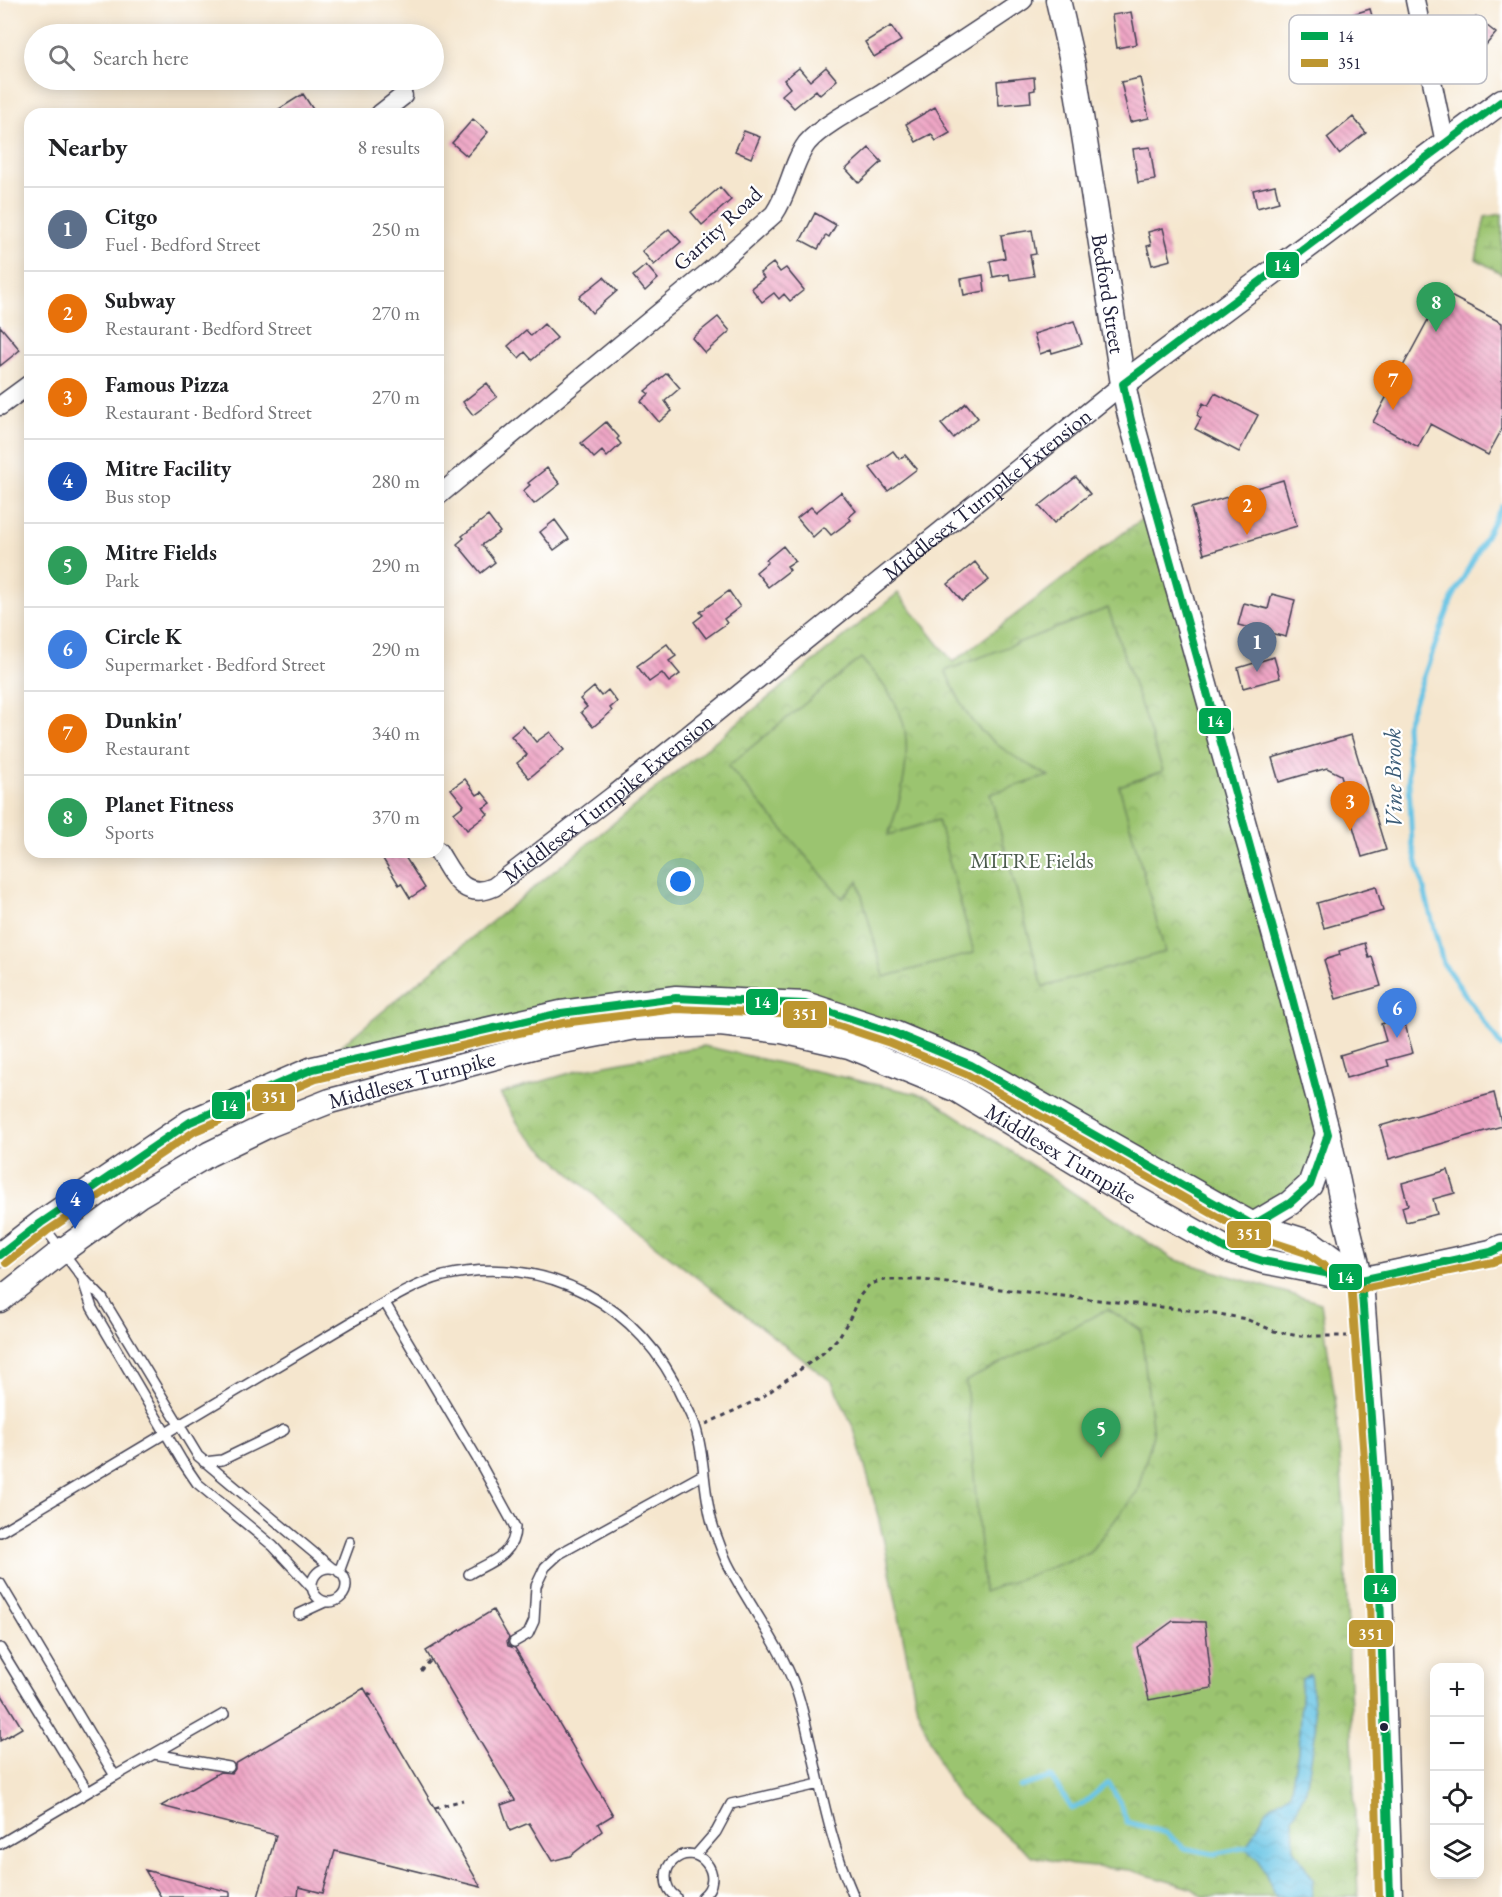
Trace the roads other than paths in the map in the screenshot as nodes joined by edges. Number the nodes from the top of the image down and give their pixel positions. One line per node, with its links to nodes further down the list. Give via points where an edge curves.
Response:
1 (1023, 0): 13 (street, Garrity Road, via 808,142 774,214)
2 (1058, 0): 10 (main road, Bedford Street, via 1073,65)
3 (1415, 0): 4 (street)
4 (1418, 15)
5 (1433, 84): 9 (street)
6 (403, 96): 8 (street)
7 (1502, 101): 9 (main road, Middlesex Turnpike Extension)
8 (388, 108)
9 (1445, 143): 10 (main road, Middlesex Turnpike Extension)
10 (1123, 384): 14 (street, Middlesex Turnpike Extension, via 614,795 494,887 485,891 465,888); 15 (main road, Bedford Street)
11 (24, 388): 12 (street)
12 (0, 406)
13 (444, 491)
14 (442, 858)
15 (1328, 1134): 17 (main road, via 1310,1185 1290,1203); 22 (main road, Bedford Street)
16 (41, 1223): 17 (main road, Middlesex Turnpike, via 190,1122 313,1069 561,1013 676,998 805,1004 894,1033 971,1065); 19 (lane); 20 (main road, Middlesex Turnpike)
17 (1252, 1225): 22 (main road, Middlesex Turnpike, via 1311,1244)
18 (1502, 1247): 22 (main road, Middlesex Turnpike)
19 (62, 1251): 21 (lane); 22 (main road, Middlesex Turnpike, via 138,1196 208,1154 330,1101 537,1046 636,1027 720,1024 782,1031 849,1046 957,1090 1228,1250 1263,1261); 23 (main road, Middlesex Turnpike)
20 (0, 1255)
21 (81, 1276): 25 (lane, via 103,1299); 27 (lane, via 92,1308)
22 (1361, 1280): 51 (main road, Bedford Street, via 1377,1500)
23 (0, 1300)
24 (385, 1303): 25 (lane); 29 (lane, via 441,1276 484,1270 525,1272 568,1285 602,1302 637,1331 660,1357 696,1429); 33 (lane, via 515,1527 515,1538 508,1551)
25 (179, 1425): 27 (lane); 28 (lane)
26 (284, 1430): 28 (lane, via 222,1460)
27 (167, 1432): 30 (lane); 35 (lane, via 197,1483 273,1546)
28 (204, 1462): 32 (lane)
29 (704, 1474): 38 (lane, via 559,1554 545,1567 536,1586 534,1621 528,1634); 44 (lane, via 713,1526 729,1566 797,1691)
30 (0, 1532)
31 (350, 1542): 32 (lane)
32 (336, 1570): 35 (lane, via 326,1568 317,1573); 36 (lane, via 346,1581 344,1593 336,1601)
33 (469, 1574)
34 (0, 1583): 43 (lane)
35 (312, 1588): 36 (lane, via 316,1597)
36 (325, 1602): 37 (lane)
37 (299, 1614)
38 (514, 1642)
39 (0, 1648): 45 (lane)
40 (224, 1714): 41 (lane)
41 (154, 1754): 42 (lane); 43 (lane)
42 (229, 1767)
43 (115, 1776): 45 (lane)
44 (819, 1784): 47 (lane, via 731,1804 717,1832); 50 (lane)
45 (88, 1792): 46 (lane)
46 (0, 1844)
47 (696, 1855): 48 (lane, via 681,1856 669,1865 666,1880); 49 (lane, via 708,1864 711,1872 711,1887)
48 (676, 1897)
49 (702, 1897)
50 (854, 1897)
51 (1390, 1897)

